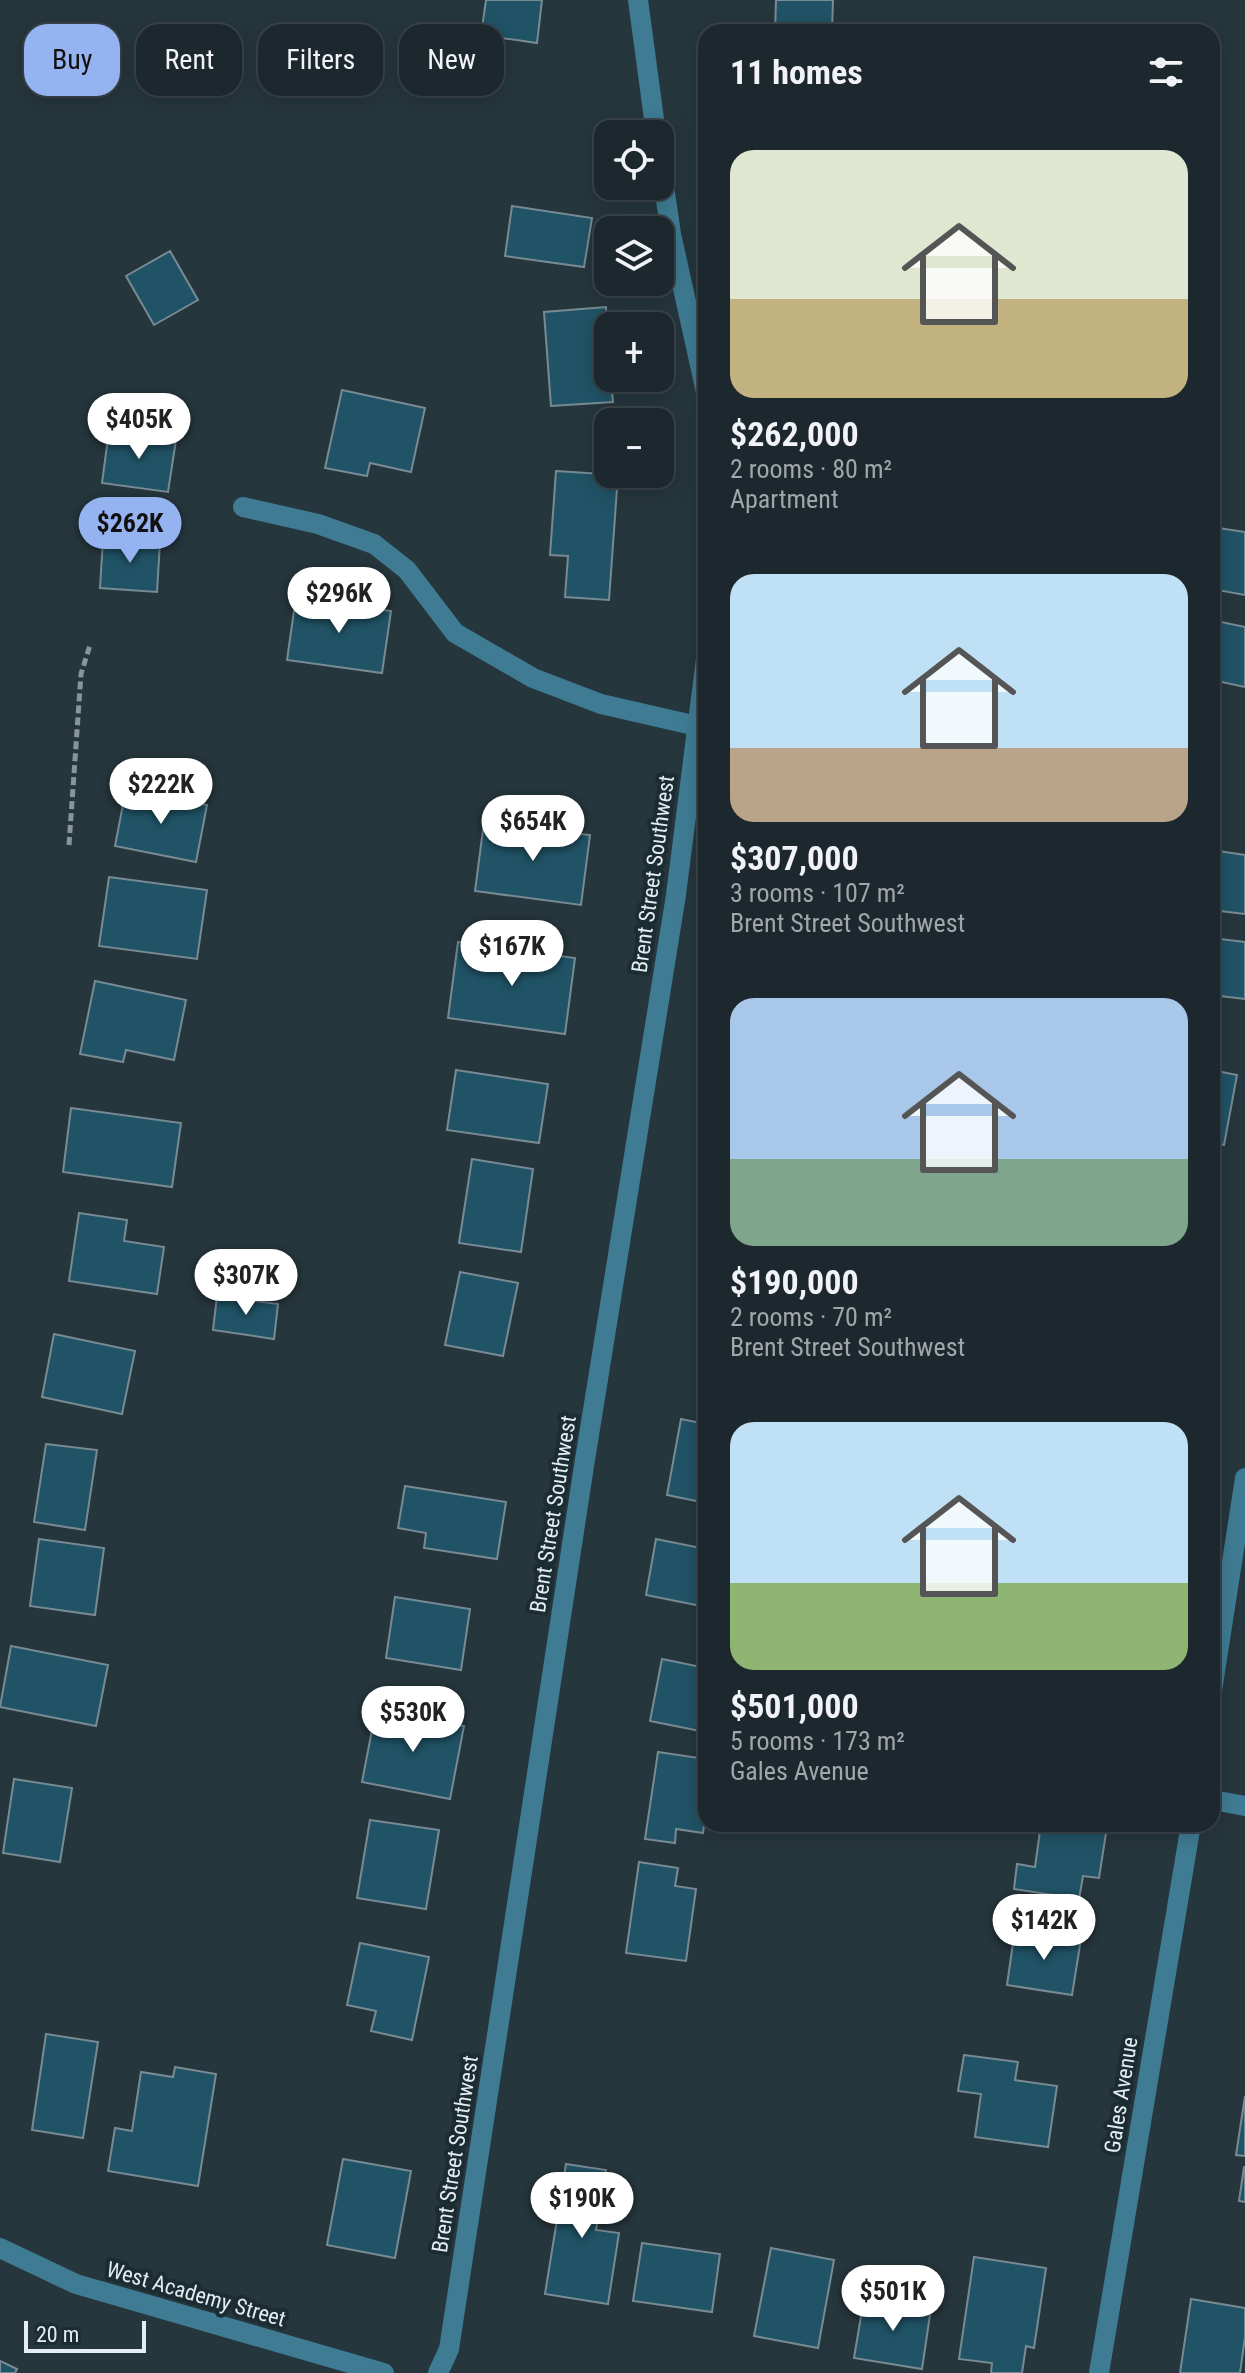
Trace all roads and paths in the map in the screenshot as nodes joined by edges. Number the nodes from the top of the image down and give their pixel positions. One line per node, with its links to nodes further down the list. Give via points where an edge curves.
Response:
1 (638, 0): 2 (street)
2 (654, 120)
3 (666, 200): 4 (street)
4 (698, 356)
5 (243, 507): 8 (street, via 318,524 374,544 407,570 455,633 533,678 601,704)
6 (90, 645): 9 (path, via 81,674)
7 (698, 719): 8 (street, Brent Street Southwest)
8 (697, 726): 17 (street, Brent Street Southwest, via 676,895 449,2349)
9 (69, 845)
10 (1245, 1478): 11 (street)
11 (1220, 1639)
12 (1220, 1801): 13 (street)
13 (1245, 1806)
14 (1190, 1832): 18 (street, Gales Avenue)
15 (0, 2248): 16 (street, West Academy Street, via 76,2284)
16 (384, 2373)
17 (438, 2373)
18 (1099, 2373)

